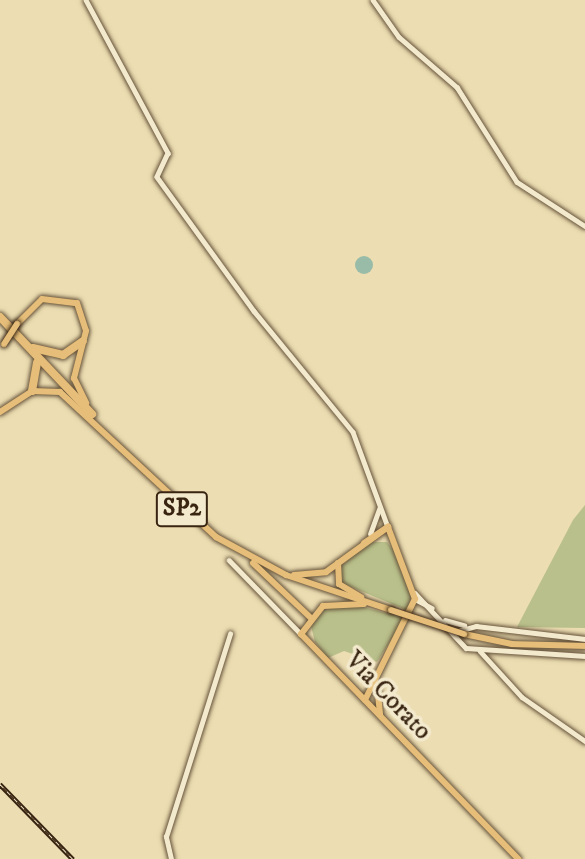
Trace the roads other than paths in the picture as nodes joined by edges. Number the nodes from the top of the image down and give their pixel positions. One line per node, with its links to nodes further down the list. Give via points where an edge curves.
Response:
1 (86, 0): 13 (street, via 168,153 157,177 254,311 353,432)
2 (373, 0): 3 (street, via 398,37 457,87 517,182)
3 (585, 226)
4 (0, 317): 7 (highway, SP2)
5 (0, 324): 9 (highway, SP2)
6 (83, 341): 7 (highway, via 63,355); 8 (main road, bridge, via 83,312 68,298 41,299); 12 (main road, via 74,378)
7 (29, 346): 12 (highway, SP2)
8 (2, 347)
9 (37, 362): 10 (highway); 12 (highway, SP2)
10 (32, 391): 11 (main road); 12 (main road, via 60,392)
11 (0, 412)
12 (91, 415): 16 (main road, SP2, via 134,461)
13 (379, 505): 14 (street); 15 (street)
14 (388, 527): 15 (main road); 17 (main road)
15 (373, 537): 17 (main road); 19 (main road)
16 (235, 549): 20 (main road, SP2); 27 (main road)
17 (398, 551): 21 (main road)
18 (229, 560): 31 (street, Via Corato)
19 (338, 563): 20 (main road, via 313,575); 22 (main road, via 339,584)
20 (276, 570): 22 (main road, SP2)
21 (415, 596): 23 (street); 24 (street); 26 (main road)
22 (372, 604): 25 (main road, SP2)
23 (426, 605): 24 (street); 26 (street)
24 (432, 608): 28 (street)
25 (387, 609): 27 (main road, via 338,602); 34 (main road, SP2, bridge, via 512,644)
26 (412, 610): 37 (main road)
27 (311, 618): 31 (main road)
28 (442, 618): 29 (street); 32 (street)
29 (464, 625): 32 (street); 33 (street)
30 (230, 634): 42 (street, via 166,837)
31 (301, 635): 39 (main road, Via Corato)
32 (453, 637): 35 (street)
33 (585, 639)
34 (585, 646)
35 (479, 650): 36 (street); 41 (street, via 522,697)
36 (585, 656)
37 (378, 682): 38 (main road); 39 (main road)
38 (375, 696): 39 (main road); 40 (main road)
39 (365, 700): 40 (main road, Via Corato)
40 (381, 717): 43 (main road, Via Corato)
41 (585, 741)
42 (171, 859)
43 (518, 859)

